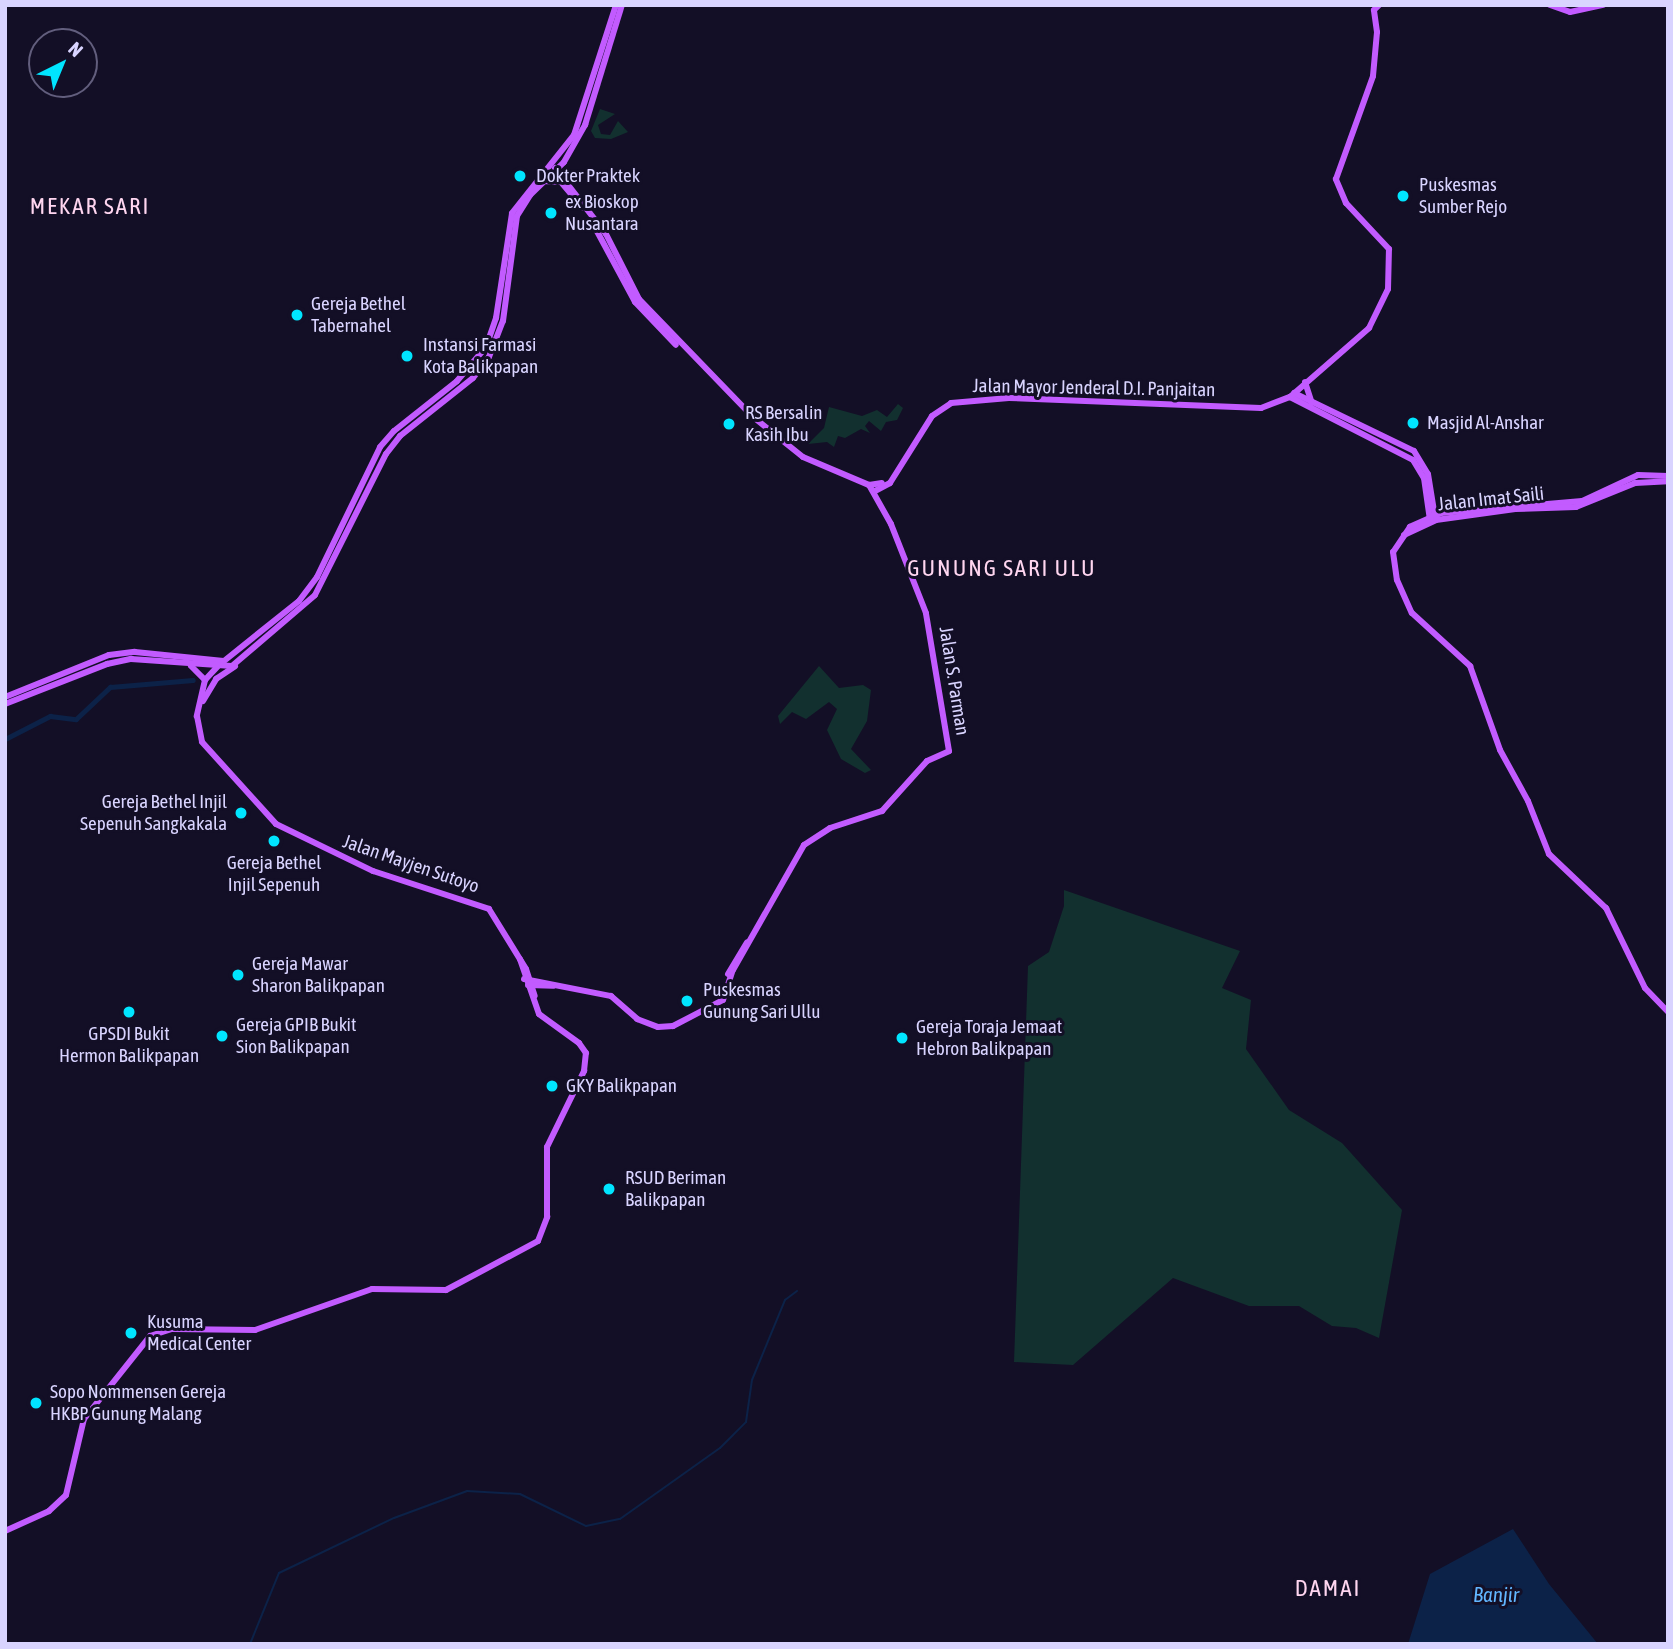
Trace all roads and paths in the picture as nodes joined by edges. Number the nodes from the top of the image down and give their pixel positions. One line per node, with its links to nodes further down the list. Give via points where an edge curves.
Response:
1 (616, 5): 17 (main road, via 574,135 518,202 506,234 492,333 481,355 380,447 308,590 286,614)
2 (622, 5): 6 (main road, via 585,125 564,162)
3 (1380, 5): 8 (main road, Jalan Mayor Jenderal D.I. Panjaitan, via 1374,10 1373,76 1336,178 1346,203 1389,249 1388,289 1369,328)
4 (1550, 5): 5 (main road, via 1570,12)
5 (1603, 5)
6 (555, 168): 7 (main road); 14 (main road, via 606,234 639,299 741,405 800,456)
7 (543, 181): 14 (main road, via 562,183 602,235 635,302 780,446 801,461); 18 (main road, via 517,216 503,321 489,358 466,384 400,436 374,476 315,595)
8 (1305, 382): 9 (main road, Jalan Mayor Jenderal D.I. Panjaitan); 11 (main road)
9 (1292, 395): 10 (main road, Jalan Mayor Jenderal D.I. Panjaitan); 11 (main road)
10 (1271, 405): 11 (main road); 14 (main road, Jalan Mayor Jenderal D.I. Panjaitan, via 1247,409 1009,398 958,401 932,416 892,479)
11 (1310, 406): 15 (main road, Jalan Imat Saili, via 1413,452 1428,474)
12 (1668, 476): 15 (main road, Jalan Imat Saili, via 1639,475 1582,501)
13 (1668, 481): 15 (main road, Jalan Imat Saili, via 1635,483 1576,507)
14 (872, 488): 27 (main road, Jalan S. Parman, via 926,613 949,751 927,761 881,811 830,828 807,842 731,965 727,989 715,1003 673,1026 658,1027 637,1019 611,996)
15 (1434, 516): 28 (main road, via 1394,546 1401,592 1412,613 1467,661 1500,750 1528,801 1549,854 1606,908 1645,988)
16 (198, 658): 17 (main road); 19 (main road, via 135,652); 21 (main road)
17 (221, 663): 18 (main road); 21 (main road)
18 (239, 663): 23 (main road)
19 (93, 665): 20 (main road, via 131,659); 24 (main road); 25 (main road)
20 (190, 665): 21 (main road); 22 (main road)
21 (209, 669): 22 (main road); 23 (main road)
22 (205, 680): 26 (main road, Jalan Mayjen Sutoyo)
23 (216, 680): 26 (main road, via 204,693)
24 (5, 696)
25 (5, 704)
26 (198, 720): 27 (main road, Jalan Mayjen Sutoyo, via 209,752 276,824 373,871 489,908 520,959)
27 (527, 982): 29 (main road, Jalan Mayjen Sutoyo, via 545,1020 579,1043 586,1062 547,1147 547,1217 538,1241 446,1290 372,1289 255,1330 172,1329 150,1336 84,1419 66,1494 49,1511)
28 (1668, 1012)
29 (5, 1531)

